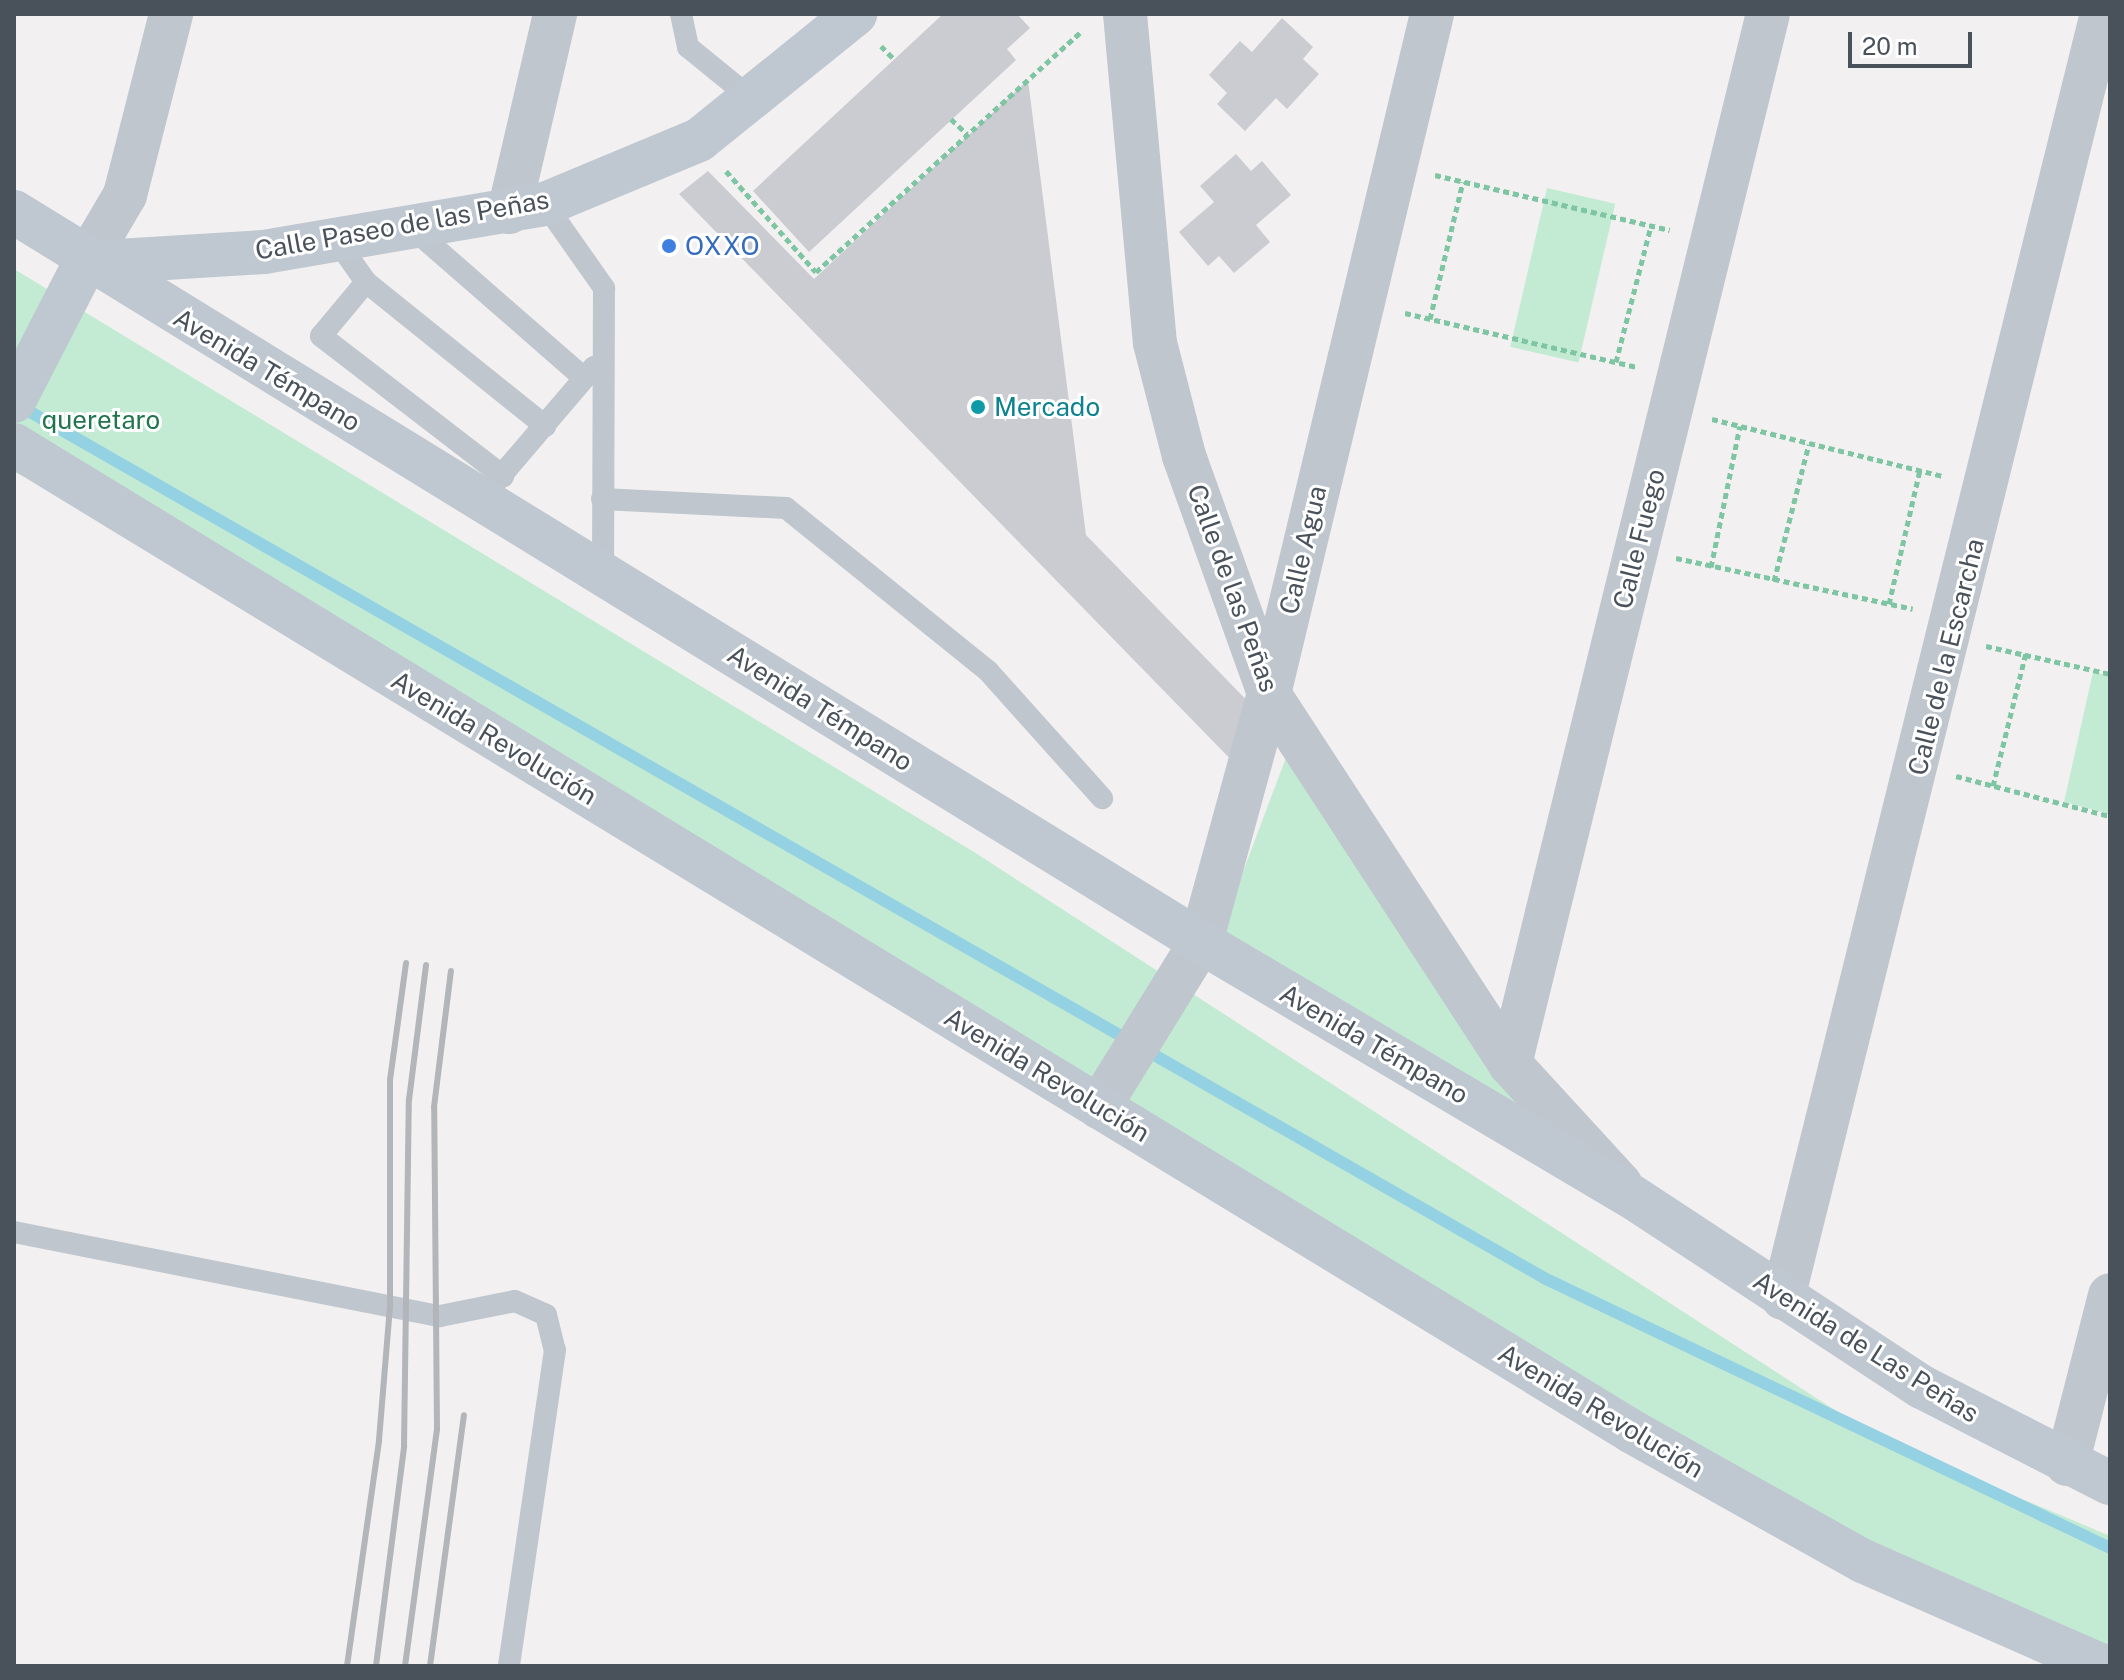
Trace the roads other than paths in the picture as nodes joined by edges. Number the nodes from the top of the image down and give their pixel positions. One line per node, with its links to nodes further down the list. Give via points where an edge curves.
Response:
1 (171, 14): 14 (street, via 125,195)
2 (555, 14): 10 (street)
3 (681, 14): 9 (lane, via 688,47)
4 (855, 14): 9 (main road, Calle Paseo de las Peñas)
5 (1432, 14): 24 (street, Calle Agua)
6 (1768, 14): 27 (street, Calle Fuego)
7 (2102, 14): 32 (street, Calle de la Escarcha, via 1952,639)
8 (1108, 19): 24 (street, Calle de las Peñas, via 1155,343 1184,456)
9 (753, 100): 10 (main road, Calle Paseo de las Peñas, via 699,140)
10 (527, 208): 12 (main road, Calle Paseo de las Peñas); 16 (lane, via 604,288)
11 (14, 212): 14 (main road, Avenida Témpano)
12 (412, 228): 13 (main road, Calle Paseo de las Peñas); 17 (lane)
13 (337, 241): 14 (main road, Calle Paseo de las Peñas); 15 (lane)
14 (85, 263): 18 (main road); 21 (main road, Avenida Témpano)
15 (366, 282): 19 (lane); 21 (lane, via 321,336)
16 (602, 357): 17 (lane); 22 (lane)
17 (584, 378): 19 (lane)
18 (14, 401)
19 (545, 426): 21 (lane)
20 (14, 445): 28 (main road, Avenida Revolución)
21 (492, 486): 23 (main road, Avenida Témpano)
22 (602, 499): 23 (lane); 25 (lane, via 786,508 988,671)
23 (603, 574): 26 (main road, Avenida Témpano)
24 (1269, 694): 26 (street, Calle Agua); 27 (street, Calle de las Peñas)
25 (1102, 798)
26 (1201, 942): 28 (street, Calle Agua, via 1176,992); 29 (main road, Avenida Témpano)
27 (1510, 1064): 29 (street, Calle de las Peñas)
28 (1099, 1107): 36 (main road, Avenida Revolución, via 1645,1439 1863,1561)
29 (1631, 1196): 32 (main road, Avenida de Las Peñas)
30 (14, 1232): 35 (lane, via 440,1316 515,1301 546,1315 555,1350)
31 (2110, 1295): 33 (street)
32 (1783, 1298): 33 (main road, Avenida de Las Peñas, via 1922,1387)
33 (2067, 1464): 34 (main road, Avenida de Las Peñas)
34 (2110, 1483)
35 (509, 1666)
36 (2102, 1666)

